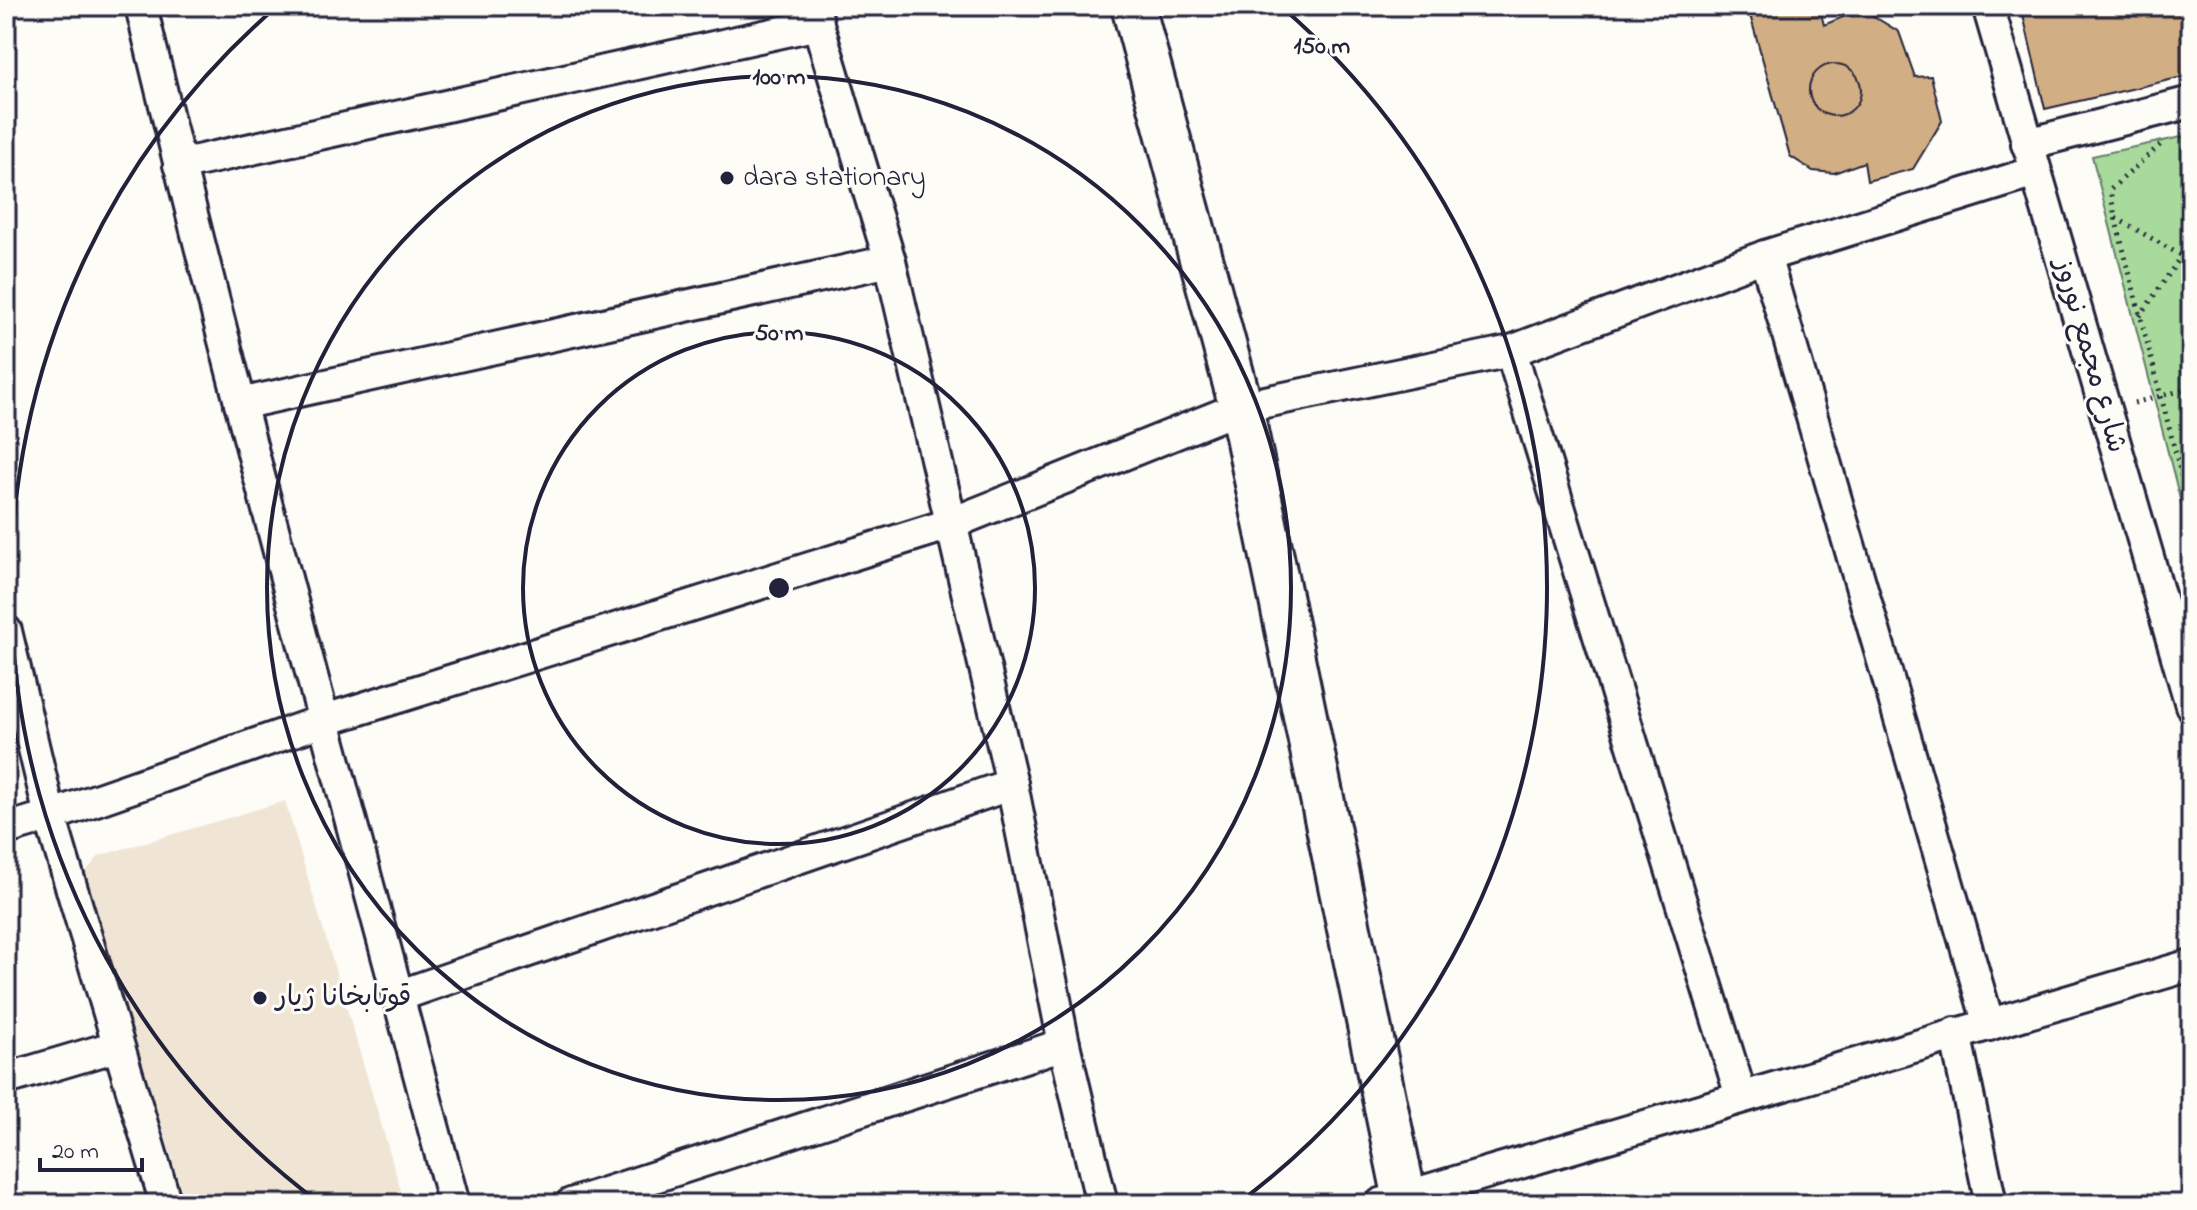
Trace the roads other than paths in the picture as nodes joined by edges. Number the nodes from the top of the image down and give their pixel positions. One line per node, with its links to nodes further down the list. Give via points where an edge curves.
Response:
1 (141, 6): 7 (street)
2 (1988, 6): 6 (street, شارع مجمع نوروز)
3 (1136, 7): 12 (main road)
4 (816, 15): 7 (street); 9 (street)
5 (2191, 102): 6 (street)
6 (2031, 158): 8 (street); 15 (street, شارع مجمع نوروز)
7 (179, 165): 11 (street)
8 (1765, 256): 10 (street); 22 (street)
9 (890, 261): 11 (street); 13 (street)
10 (1511, 351): 12 (street); 27 (street)
11 (240, 404): 16 (street)
12 (1241, 407): 13 (street); 28 (main road)
13 (950, 524): 16 (street); 17 (street)
14 (6, 631): 18 (street)
15 (2191, 705)
16 (322, 721): 18 (street); 21 (street)
17 (1012, 784): 21 (street); 24 (street)
18 (50, 816): 19 (street); 25 (street)
19 (6, 829)
20 (2191, 965): 22 (street)
21 (398, 996): 30 (street)
22 (1989, 1025): 23 (street)
23 (1955, 1033): 27 (street); 33 (street)
24 (1064, 1044): 31 (street); 32 (street)
25 (117, 1046): 26 (street); 29 (street)
26 (6, 1079)
27 (1741, 1096): 28 (street)
28 (1397, 1201)
29 (166, 1204)
30 (454, 1204)
31 (571, 1204)
32 (1102, 1204)
33 (1991, 1204)

